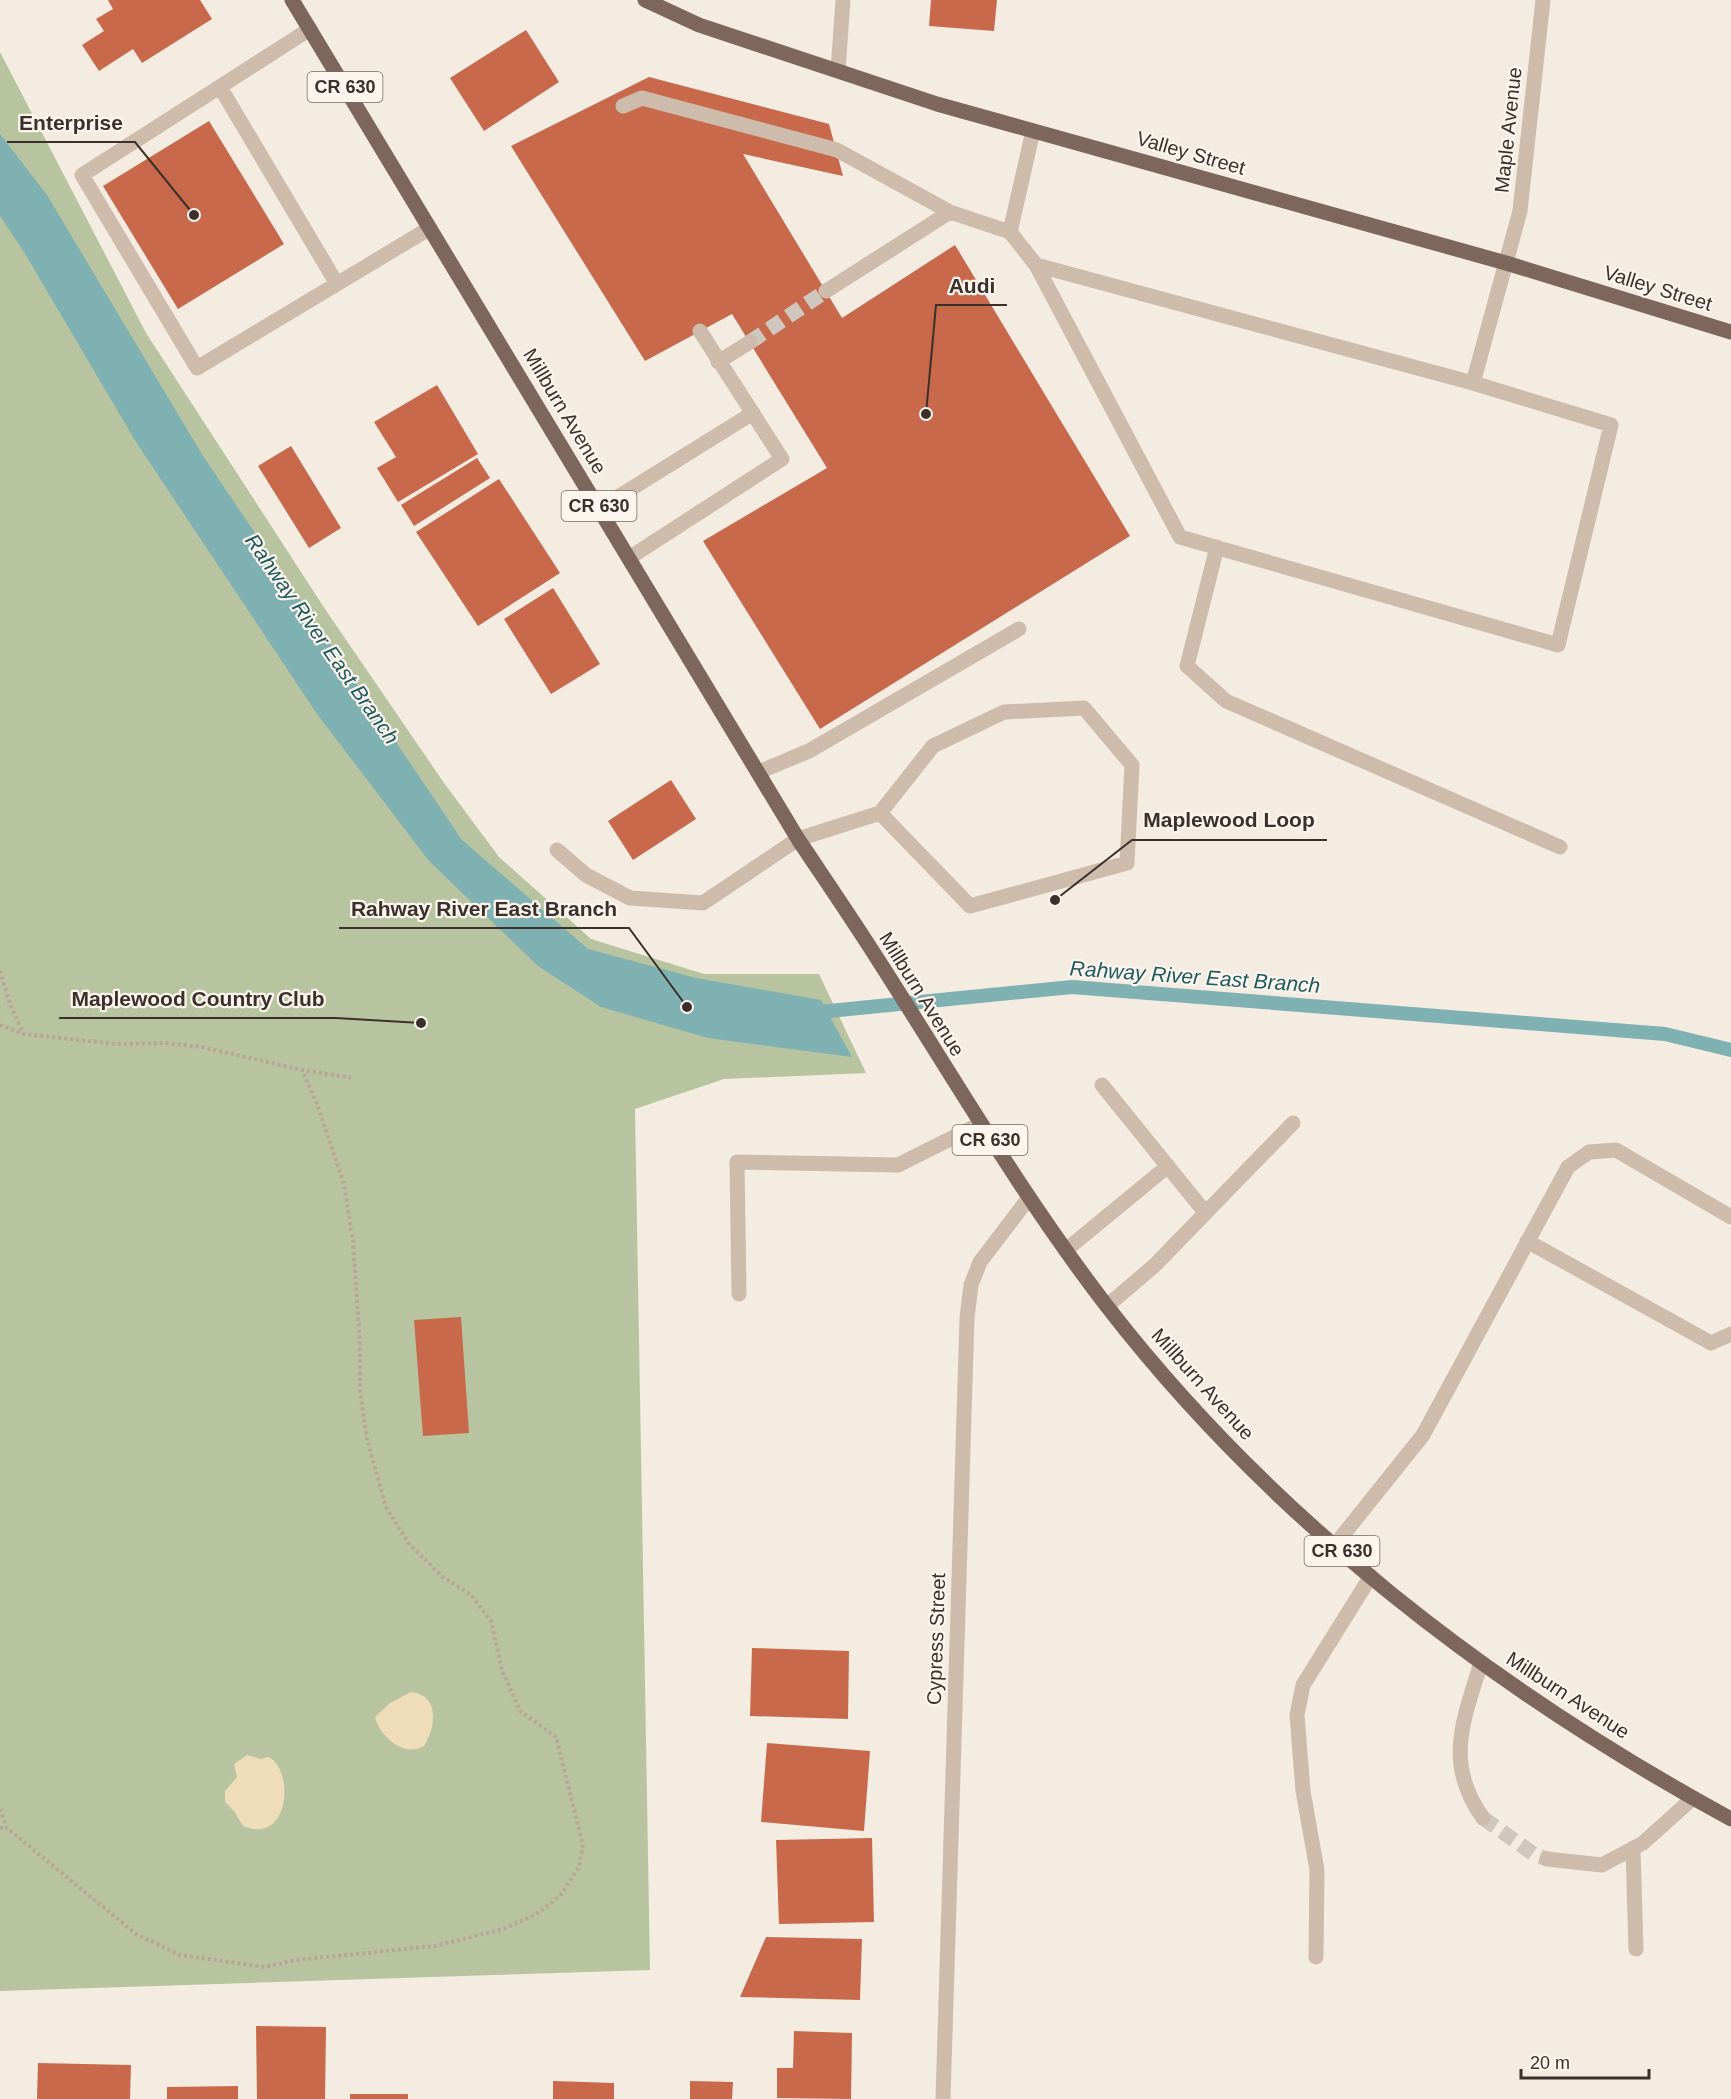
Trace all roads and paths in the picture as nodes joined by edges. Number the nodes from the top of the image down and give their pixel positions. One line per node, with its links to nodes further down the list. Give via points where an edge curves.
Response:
1 (645, 0): 6 (main road, Valley Street, via 699,25)
2 (843, 0): 6 (street)
3 (1543, 0): 13 (street, Maple Avenue, via 1520,211)
4 (296, 4): 5 (main road, Millburn Avenue / CR 630)
5 (310, 29): 7 (street); 11 (main road, Millburn Avenue / CR 630)
6 (838, 69): 9 (main road, Valley Street, via 937,104)
7 (220, 87): 15 (street); 15 (street, via 82,175 172,327 197,368)
8 (623, 106): 10 (street, via 642,98 837,150)
9 (1034, 131): 12 (street); 13 (main road, Valley Street)
10 (950, 212): 12 (street); 16 (street)
11 (430, 228): 15 (street); 23 (main road, Millburn Avenue / CR 630)
12 (1010, 232): 14 (street)
13 (1506, 263): 18 (main road, Valley Street); 21 (street, Maple Avenue)
14 (1036, 265): 21 (street); 24 (street, via 1180,537)
15 (337, 284)
16 (826, 291)
17 (700, 331): 20 (street)
18 (1731, 332)
19 (750, 342): 20 (street)
20 (718, 362): 22 (street)
21 (1473, 383): 24 (street, via 1611,425 1558,645)
22 (753, 413): 23 (street); 25 (street, via 782,459)
23 (600, 508): 25 (main road, Millburn Avenue / CR 630)
24 (1217, 547): 30 (street, via 1187,666 1226,701)
25 (628, 558): 27 (main road, Millburn Avenue / CR 630)
26 (1019, 629): 27 (street, via 809,751)
27 (759, 772): 29 (main road, Millburn Avenue / CR 630)
28 (880, 813): 28 (street, via 970,906 1127,863 1132,765 1084,708 1004,712 933,746); 29 (street)
29 (798, 839): 31 (street, via 703,903 630,898 586,875); 39 (main road, Millburn Avenue / CR 630)
30 (1560, 847)
31 (556, 850)
32 (0, 971): 34 (path)
33 (0, 1025): 34 (path)
34 (24, 1034): 35 (path, via 116,1044 202,1047)
35 (302, 1070): 36 (path); 57 (path, via 344,1184 352,1241 360,1392 367,1439 386,1507 409,1544 443,1577 470,1594 491,1621 502,1670 520,1711 556,1737 583,1845 579,1867 560,1896 535,1915 503,1929 435,1946 296,1960 265,1967 180,1955 136,1934)
36 (354, 1078)
37 (1102, 1085): 40 (street)
38 (1293, 1123): 42 (street)
39 (980, 1124): 41 (main road, Millburn Avenue / CR 630); 46 (street, via 898,1165 737,1162)
40 (1168, 1166): 42 (street); 45 (street)
41 (1028, 1199): 45 (main road, Millburn Avenue / CR 630); 62 (street, Cypress Street, via 980,1262 971,1285 967,1318)
42 (1204, 1211): 47 (street, via 1155,1265)
43 (1731, 1217): 44 (street, via 1616,1150 1589,1152 1568,1167)
44 (1527, 1241): 48 (street, via 1711,1343); 49 (street, via 1423,1435)
45 (1066, 1250): 47 (main road, Millburn Avenue / CR 630)
46 (739, 1294)
47 (1107, 1306): 49 (main road, Millburn Avenue / CR 630, via 1178,1392 1256,1473)
48 (1731, 1334)
49 (1335, 1545): 50 (main road, Millburn Avenue / CR 630)
50 (1371, 1576): 51 (main road, Millburn Avenue / CR 630); 61 (street, via 1303,1685 1297,1715 1303,1791 1317,1870)
51 (1481, 1663): 52 (main road, Millburn Avenue / CR 630); 54 (street, via 1461,1728 1459,1757 1470,1799)
52 (1693, 1798): 55 (main road, Millburn Avenue / CR 630); 58 (street)
53 (0, 1809): 57 (path)
54 (1483, 1818)
55 (1731, 1818)
56 (0, 1828): 57 (path)
57 (7, 1828)
58 (1634, 1850): 59 (street, via 1602,1865); 60 (street)
59 (1547, 1859)
60 (1636, 1949)
61 (1316, 1957)
62 (943, 2099)

